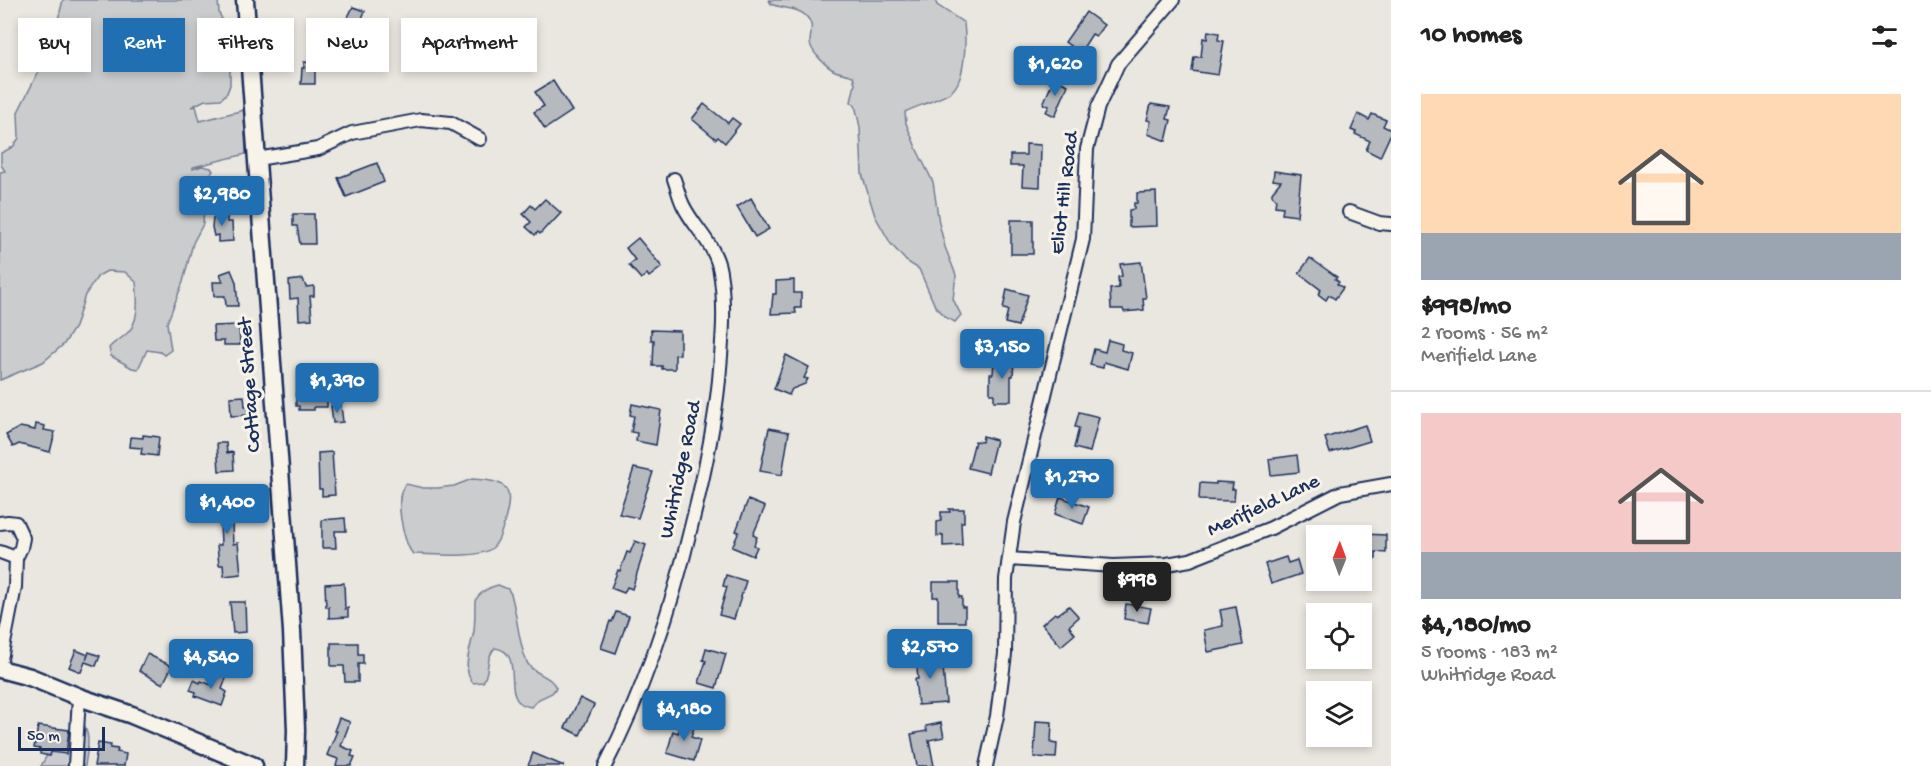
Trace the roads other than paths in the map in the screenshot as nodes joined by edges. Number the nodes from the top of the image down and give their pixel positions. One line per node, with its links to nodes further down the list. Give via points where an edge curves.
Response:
1 (245, 0): 4 (street, Cottage Street)
2 (1173, 0): 12 (street, Eliot Hill Road, via 1118,64 1098,107 1088,149 1083,239 1014,522)
3 (480, 139): 4 (street, via 451,123 421,120 352,134 318,149)
4 (256, 159): 18 (street, Cottage Street, via 292,631)
5 (674, 179): 19 (street, Whitridge Road, via 682,204 710,244 720,269 724,304 716,411 678,579 645,679)
6 (1349, 212): 7 (street)
7 (1391, 224)
8 (1391, 484): 12 (street, Merifield Lane, via 1340,493 1271,528 1190,560 1113,566)
9 (0, 523): 11 (street, via 16,523 21,530 23,538)
10 (0, 552): 11 (street)
11 (16, 558): 13 (street, via 15,587)
12 (1009, 559): 20 (street, Eliot Hill Road, via 1005,579 1005,654)
13 (0, 664)
14 (0, 669): 15 (street)
15 (79, 697): 16 (street); 17 (street)
16 (75, 766)
17 (254, 766)
18 (295, 766)
19 (605, 766)
20 (986, 766)

